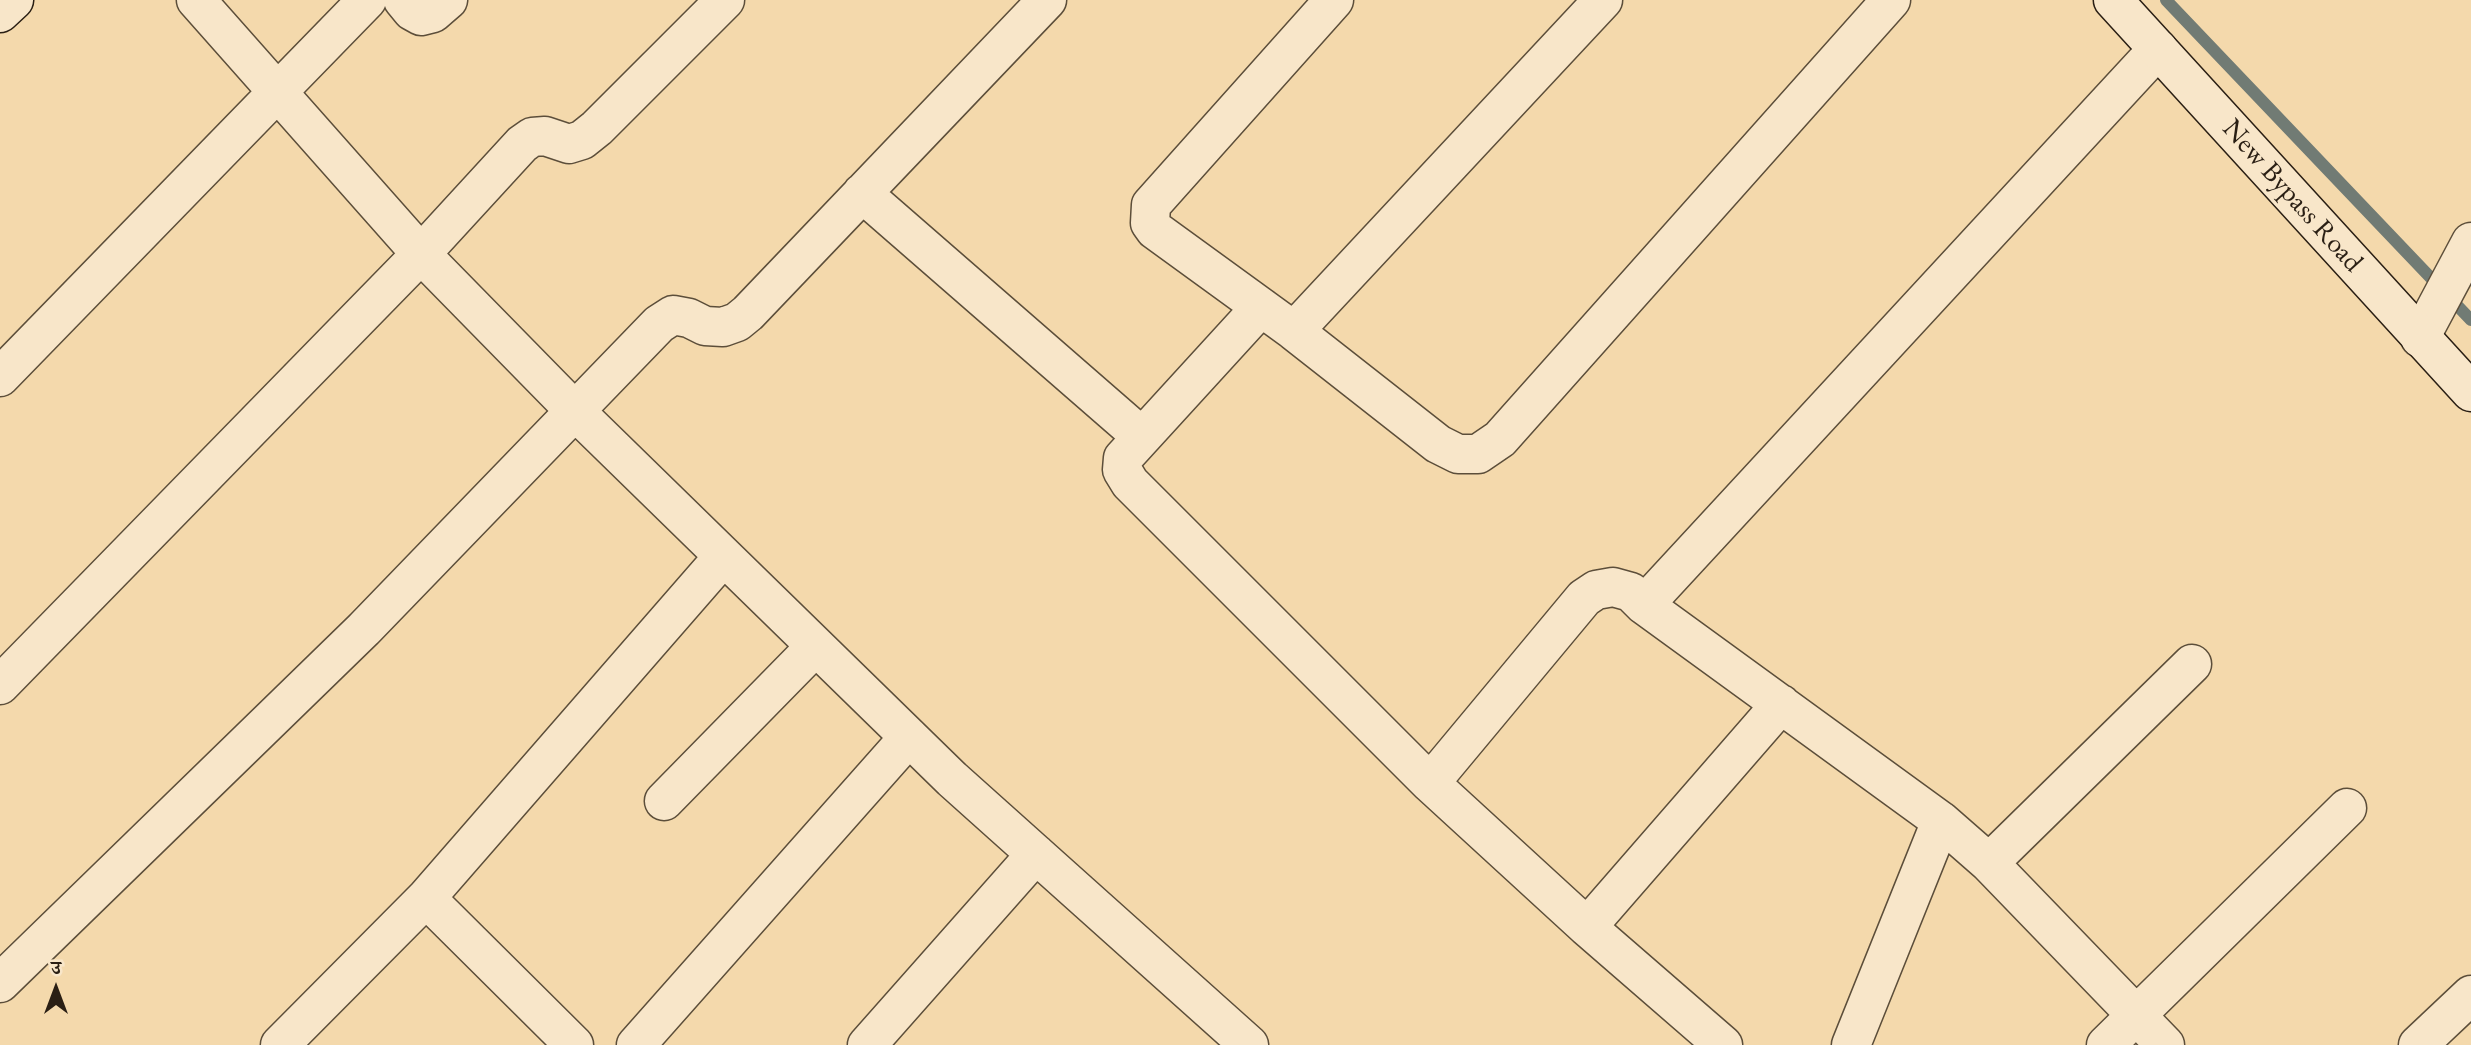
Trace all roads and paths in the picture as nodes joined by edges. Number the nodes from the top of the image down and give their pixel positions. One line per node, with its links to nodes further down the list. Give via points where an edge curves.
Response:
1 (14, 0): 12 (street)
2 (196, 0): 14 (street)
3 (367, 0): 14 (street)
4 (403, 0): 5 (street, via 421,16 433,13)
5 (447, 0)
6 (726, 0): 17 (street, via 582,140 569,144 545,136 522,144)
7 (1047, 0): 15 (street)
8 (1334, 0): 18 (street, via 1151,205 1150,223 1155,230)
9 (1603, 0): 19 (street)
10 (1891, 0): 19 (street, via 1500,439 1479,454 1458,454 1438,444)
11 (2113, 0): 13 (street, New Bypass Road)
12 (0, 13)
13 (2158, 49): 20 (street, New Bypass Road); 26 (street)
14 (279, 92): 17 (street); 21 (street)
15 (862, 193): 23 (street, via 737,322 705,326 673,315); 24 (street)
16 (2465, 253): 20 (street)
17 (421, 254): 23 (street); 29 (street)
18 (1261, 307): 19 (street); 24 (street)
19 (1294, 331)
20 (2420, 338): 22 (street, New Bypass Road)
21 (0, 377)
22 (2471, 391)
23 (574, 410): 25 (street); 40 (street, via 365,629)
24 (1141, 436): 32 (street, via 1124,458 1122,470 1130,483)
25 (723, 557): 27 (street); 38 (street)
26 (1644, 605): 30 (street); 32 (street, via 1631,592 1613,587 1584,598)
27 (815, 647): 31 (street); 33 (street)
28 (2192, 664): 37 (street)
29 (0, 685)
30 (1781, 704): 35 (street); 39 (street)
31 (909, 737): 36 (street); 45 (street)
32 (1430, 783): 39 (street)
33 (664, 801)
34 (2347, 808): 42 (street)
35 (1941, 821): 37 (street); 49 (street)
36 (1036, 854): 46 (street); 47 (street)
37 (1989, 863): 42 (street)
38 (426, 898): 43 (street); 44 (street)
39 (1587, 927): 48 (street)
40 (0, 983)
41 (2471, 995): 52 (street)
42 (2137, 1014): 50 (street); 51 (street)
43 (279, 1045)
44 (574, 1045)
45 (636, 1045)
46 (867, 1045)
47 (1249, 1045)
48 (1723, 1045)
49 (1851, 1045)
50 (2106, 1045)
51 (2165, 1045)
52 (2418, 1045)

